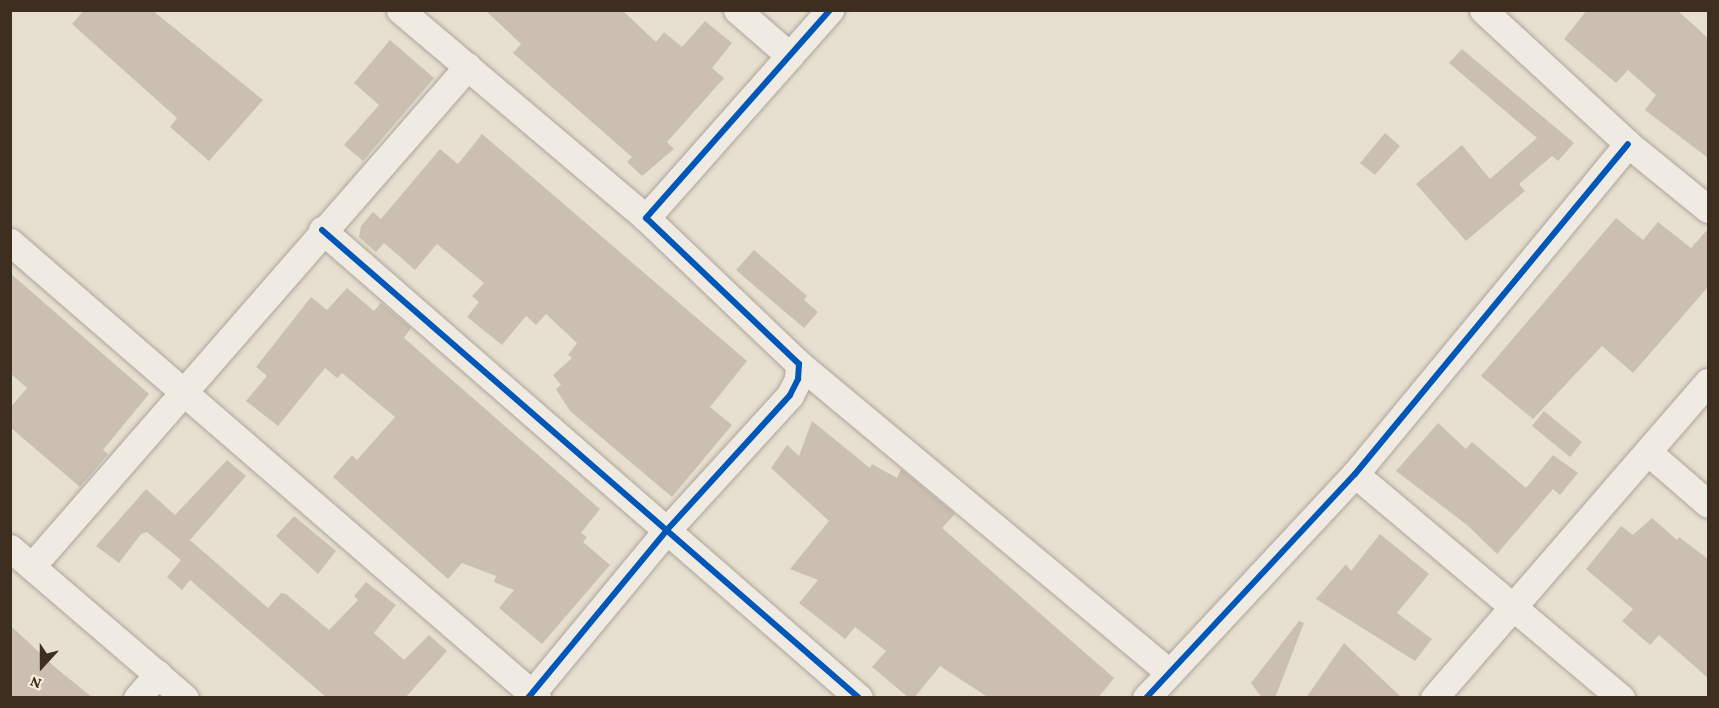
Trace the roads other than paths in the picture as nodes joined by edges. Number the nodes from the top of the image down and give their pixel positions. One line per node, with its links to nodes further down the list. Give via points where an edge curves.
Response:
1 (400, 10): 6 (street)
2 (736, 10): 5 (street)
3 (830, 10): 5 (street)
4 (1483, 10): 7 (street)
5 (790, 56): 9 (street)
6 (468, 66): 9 (street); 10 (street)
7 (1628, 144): 8 (street); 16 (street)
8 (1708, 209)
9 (646, 218): 12 (street)
10 (321, 230): 14 (street); 18 (street)
11 (10, 242): 14 (street)
12 (799, 364): 18 (street, via 798,379 790,395); 22 (street)
13 (1708, 382): 15 (street)
14 (183, 390): 20 (street); 24 (street)
15 (1648, 452): 17 (street); 21 (street)
16 (1355, 474): 21 (street); 22 (street)
17 (1708, 504)
18 (666, 531): 24 (street); 27 (street)
19 (10, 548): 20 (street)
20 (32, 566): 23 (street)
21 (1515, 605): 29 (street); 30 (street)
22 (1168, 671): 28 (street)
23 (158, 674): 25 (street); 26 (street)
24 (532, 696)
25 (137, 698)
26 (185, 698)
27 (859, 698)
28 (1146, 698)
29 (1434, 698)
30 (1621, 698)

